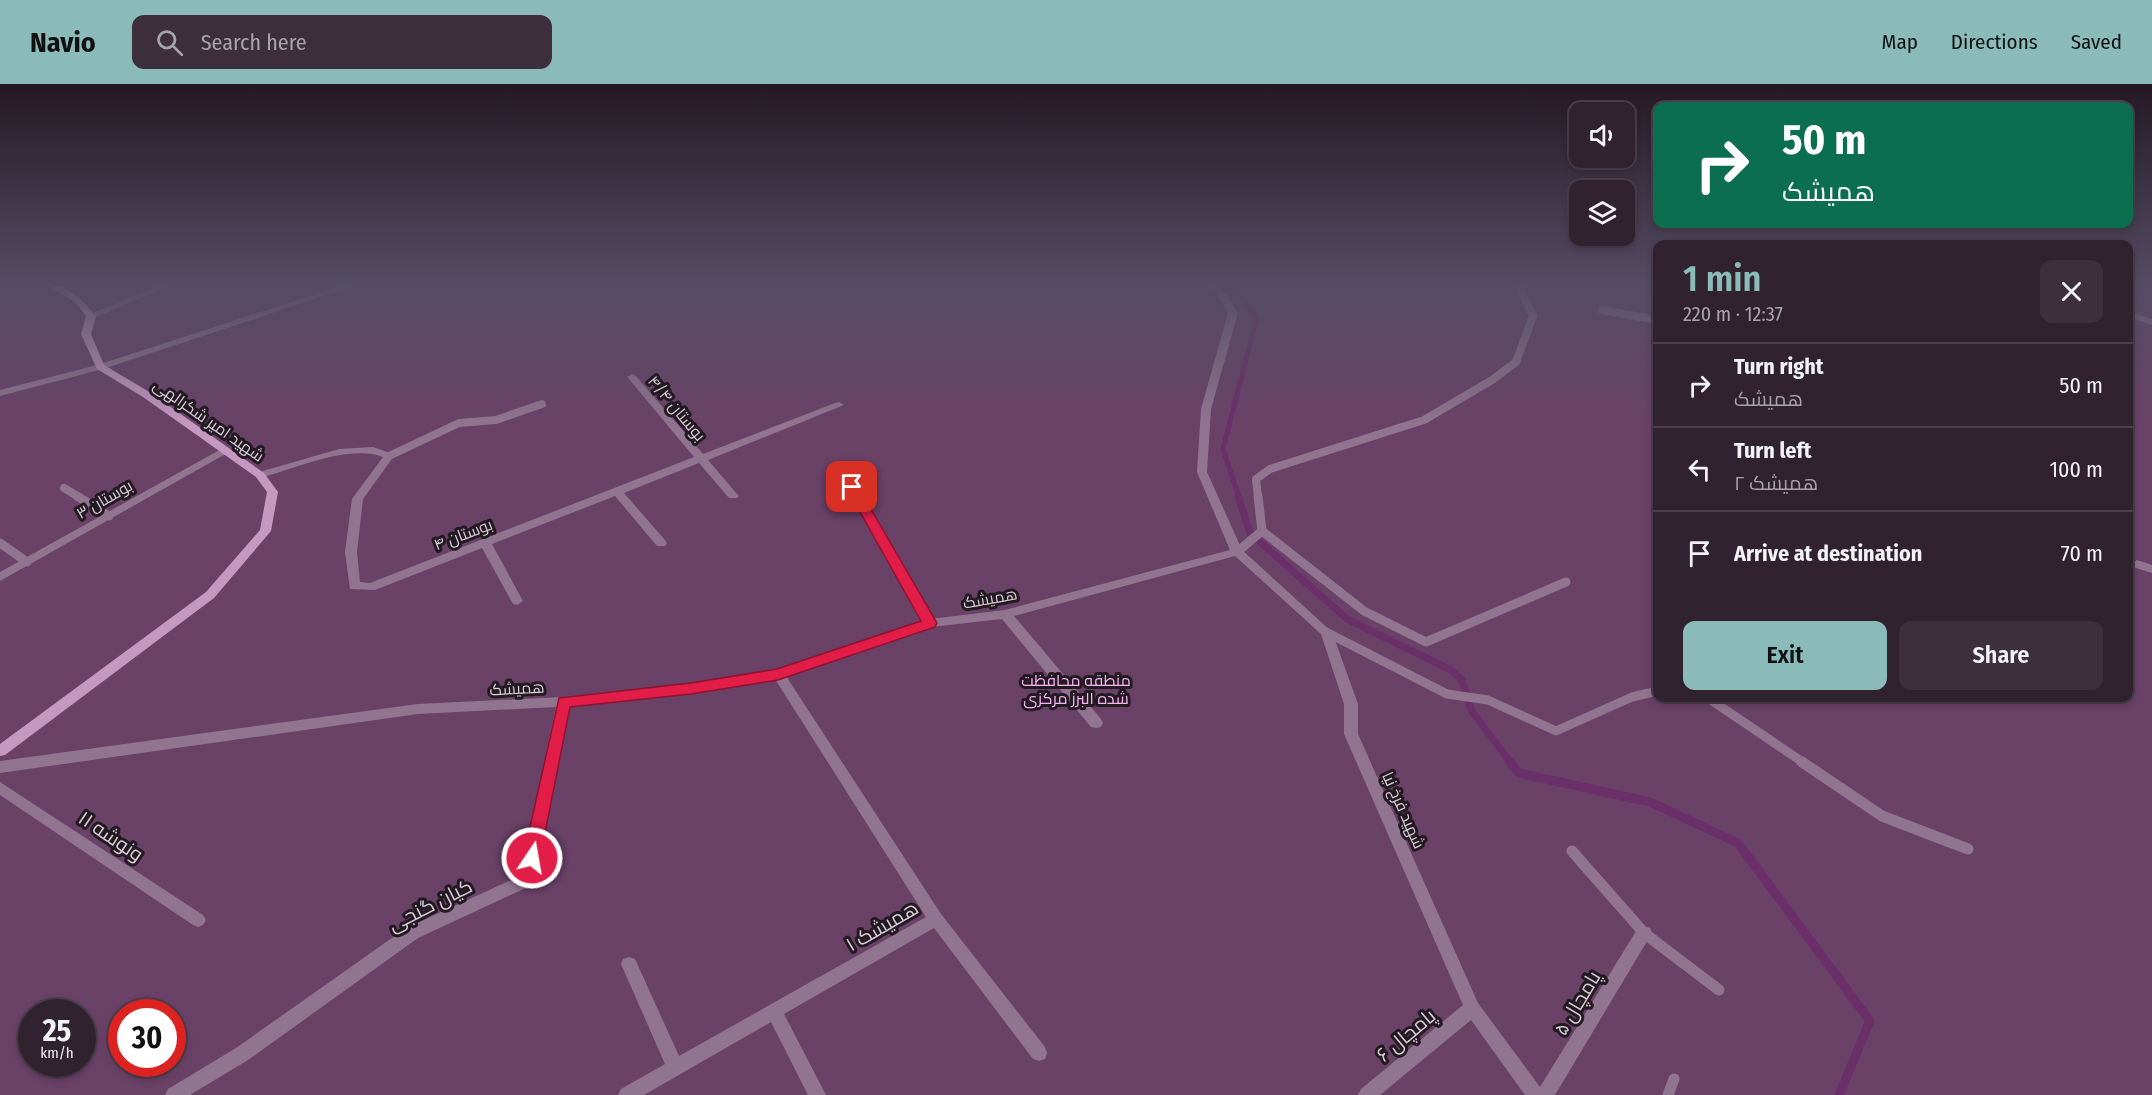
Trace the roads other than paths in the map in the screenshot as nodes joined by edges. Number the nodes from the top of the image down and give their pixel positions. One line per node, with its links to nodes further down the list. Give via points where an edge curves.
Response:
1 (87, 331): 5 (street)
2 (210, 331): 5 (street)
3 (1228, 331): 23 (street, via 1206,409 1202,472)
4 (1527, 331): 19 (lane, via 1516,362 1424,420 1270,469 1256,480)
5 (100, 367): 7 (street); 10 (street, شهید امیر شکرالهی)
6 (632, 377): 12 (street, بوستان ۴/۴)
7 (0, 393)
8 (542, 404): 11 (lane, via 496,420 459,423)
9 (839, 405): 12 (street, بوستان ۴)
10 (225, 450): 13 (street, شهید امیر شکرالهی); 18 (street, بوستان ۳)
11 (389, 456): 13 (street, via 373,450 339,452); 21 (street, بوستان ۴, via 358,499 351,552 354,586 371,587)
12 (700, 458): 16 (street, بوستان ۴); 17 (street, بوستان ۴/۴)
13 (260, 475): 38 (street, شهید امیر شکرالهی, via 273,492 265,531 210,595)
14 (852, 487): 31 (lane)
15 (64, 488): 18 (lane)
16 (616, 491): 21 (street, بوستان ۴); 22 (street)
17 (732, 496)
18 (109, 516): 24 (street, بوستان ۳)
19 (1262, 531): 23 (lane); 28 (lane, via 1364,610 1426,642)
20 (0, 543): 24 (lane)
21 (485, 543): 29 (street)
22 (661, 543)
23 (1241, 549): 30 (street, همیشک); 32 (street, شهید فرخ نیا)
24 (27, 562): 27 (street, بوستان ۳)
25 (2137, 564): 26 (street)
26 (2152, 569)
27 (0, 578)
28 (1566, 582)
29 (518, 601)
30 (1005, 614): 31 (street, همیشک); 37 (street)
31 (930, 623): 33 (street, همیشک)
32 (1326, 633): 34 (lane, via 1447,694 1488,700 1556,731 1632,697); 48 (street, شهید فرخ نیا, via 1351,704 1351,734)
33 (778, 674): 35 (street, همیشک, via 691,689); 43 (street, همیشک ۱)
34 (1653, 692)
35 (564, 702): 39 (street, همیشک, via 418,710); 53 (street, کیان گنجی, via 527,880 412,933 242,1054)
36 (1714, 702): 41 (lane, via 1882,816)
37 (1096, 723)
38 (0, 751)
39 (0, 767)
40 (0, 788): 44 (street, ونوشه ۱۱)
41 (1968, 849)
42 (1572, 851): 45 (lane)
43 (936, 919): 49 (street, همیشک ۱); 50 (street)
44 (198, 920)
45 (1644, 933): 47 (lane); 58 (street, پامچال ۵)
46 (629, 963): 51 (street)
47 (1719, 990)
48 (1472, 1008): 56 (street, پامچال ۶); 57 (street, شهید فرخ نیا)
49 (774, 1012): 51 (street, همیشک ۱); 55 (street)
50 (1039, 1053)
51 (675, 1066): 54 (street, همیشک ۱)
52 (1674, 1079): 59 (lane)
53 (174, 1095)
54 (627, 1095)
55 (817, 1095)
56 (1367, 1095)
57 (1535, 1095)
58 (1545, 1095)
59 (1668, 1095)

